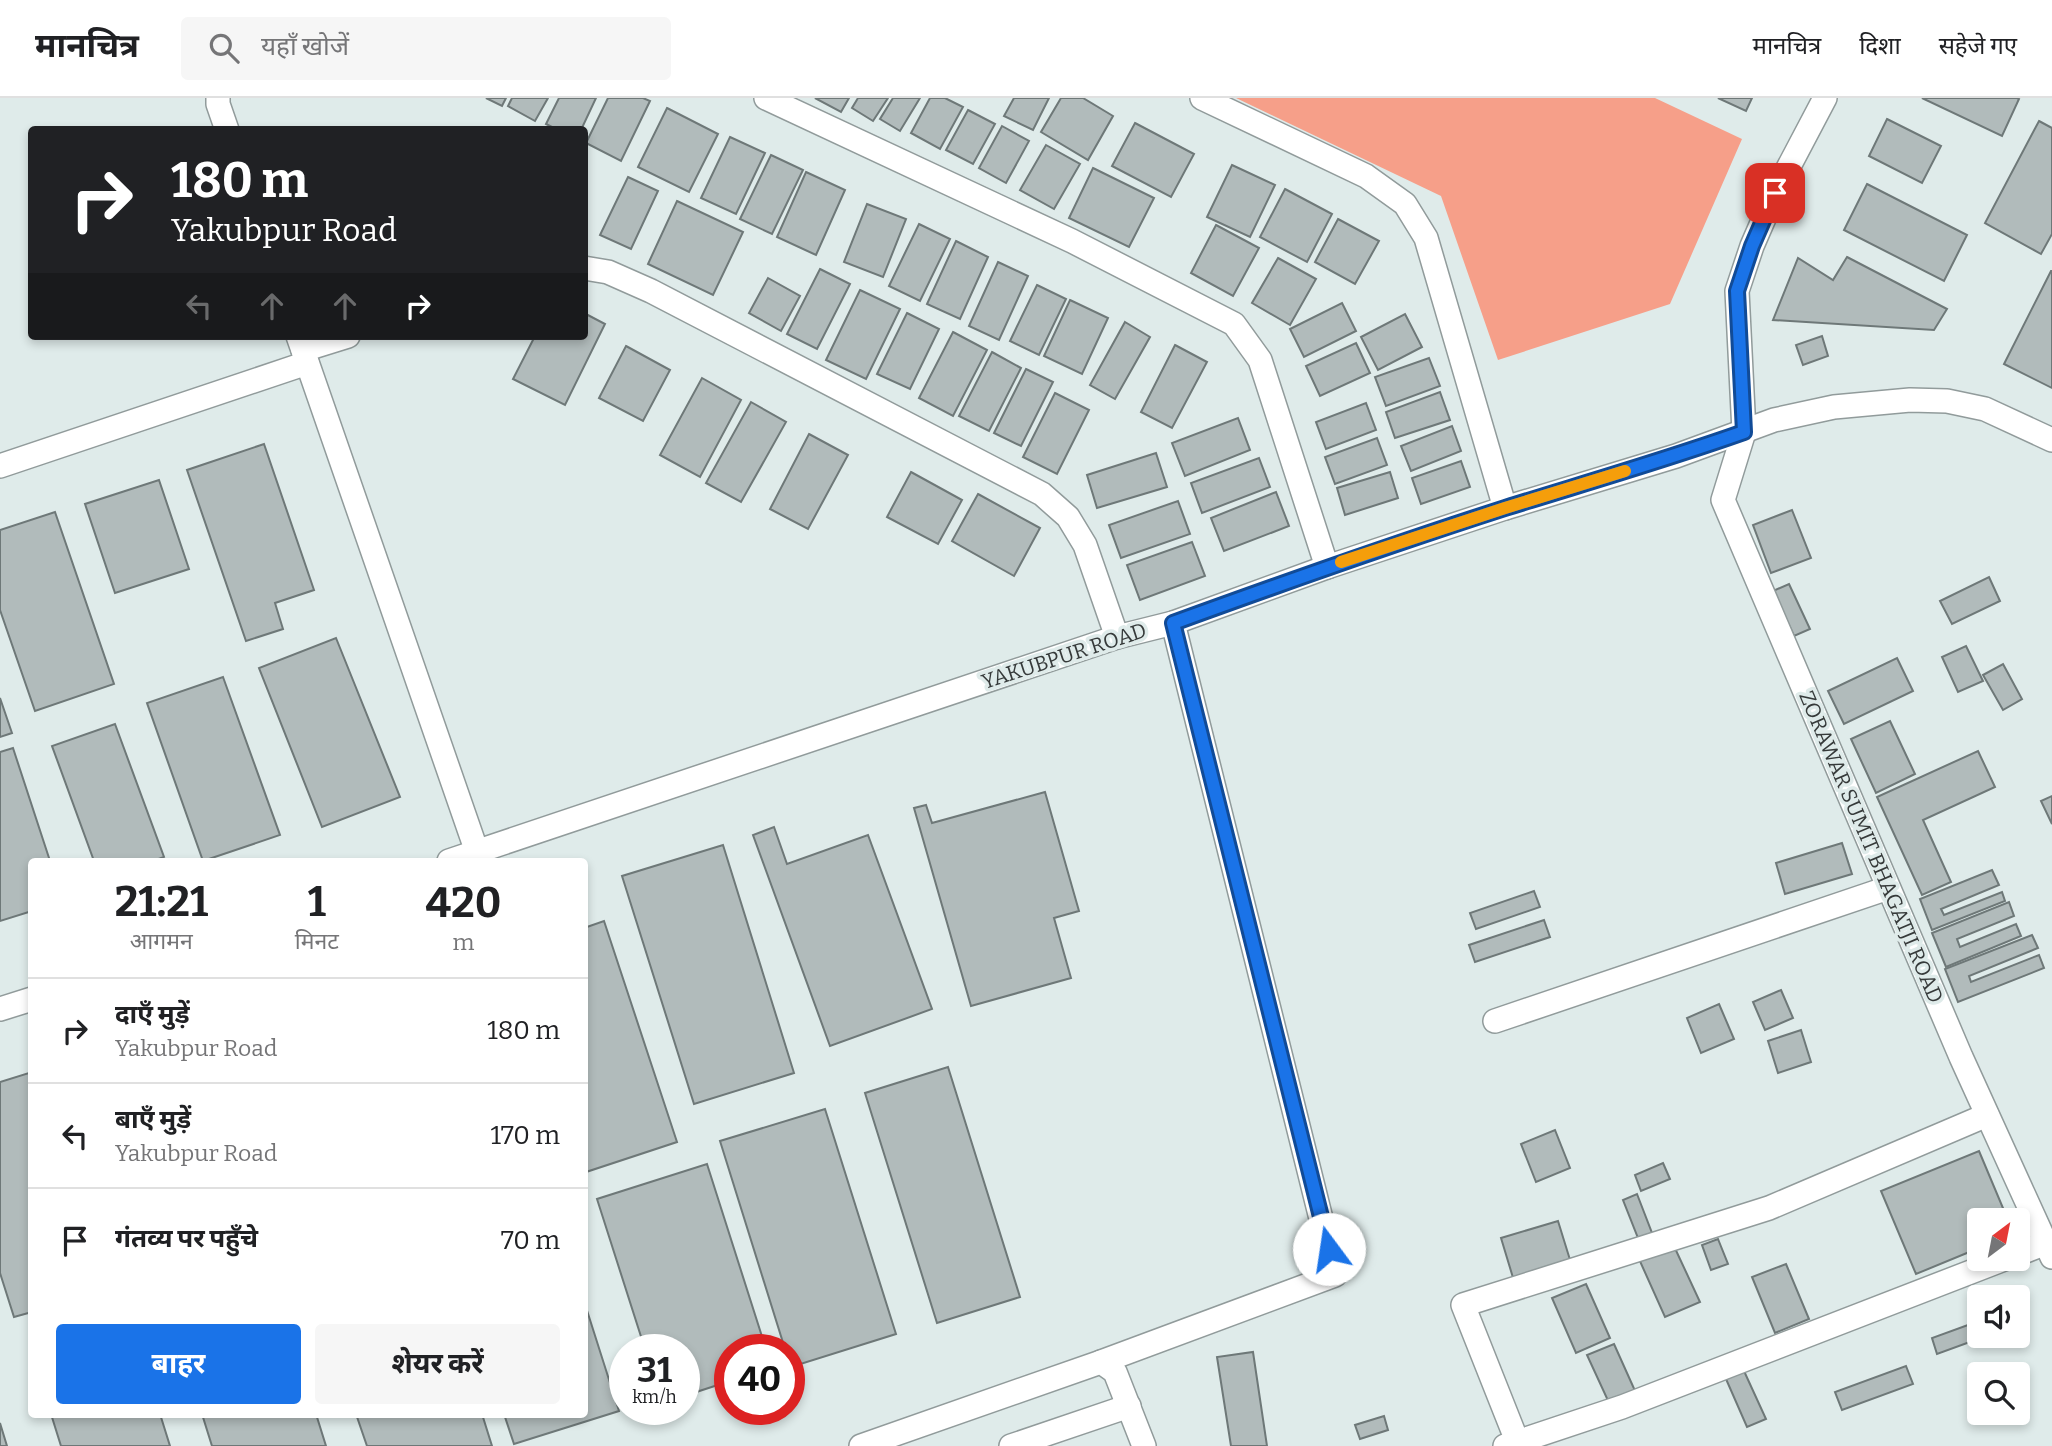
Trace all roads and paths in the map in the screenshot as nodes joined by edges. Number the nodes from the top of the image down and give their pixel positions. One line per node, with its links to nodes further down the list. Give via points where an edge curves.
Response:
1 (218, 98): 5 (street)
2 (766, 98): 13 (street, via 1234,324 1260,360)
3 (1202, 98): 12 (street, via 1366,176 1405,204 1426,238)
4 (1825, 98): 9 (street, via 1775,193 1737,291)
5 (226, 126)
6 (588, 269): 15 (street, via 608,272 651,291 1042,494 1068,517 1084,545)
7 (335, 340): 8 (street)
8 (303, 350): 11 (street); 16 (street)
9 (1744, 432): 10 (street, YAKUBPUR ROAD, via 1774,420 1834,407 1922,400 1985,409); 12 (street, YAKUBPUR ROAD); 18 (street, ZORAWAR SUMIT BHAGATJI ROAD, via 1723,500)
10 (2052, 440)
11 (0, 466)
12 (1505, 508): 13 (street, YAKUBPUR ROAD)
13 (1327, 567): 14 (street, YAKUBPUR ROAD)
14 (1173, 623): 15 (street, YAKUBPUR ROAD); 26 (street, via 1335,1275)
15 (1117, 637): 16 (street, YAKUBPUR ROAD)
16 (477, 852): 17 (street, YAKUBPUR ROAD)
17 (458, 858)
18 (1888, 888): 21 (street); 22 (street, ZORAWAR SUMIT BHAGATJI ROAD)
19 (28, 1000): 20 (street)
20 (0, 1010)
21 (1495, 1021)
22 (1987, 1115): 23 (street, ZORAWAR SUMIT BHAGATJI ROAD); 28 (street, via 1769,1208 1463,1306)
23 (2049, 1250): 24 (street)
24 (2030, 1252)
25 (1973, 1271): 28 (street)
26 (1101, 1362): 27 (street, via 1115,1372); 29 (street)
27 (1129, 1406): 30 (street); 31 (street)
28 (1514, 1445)
29 (861, 1446)
30 (1012, 1446)
31 (1144, 1446)

